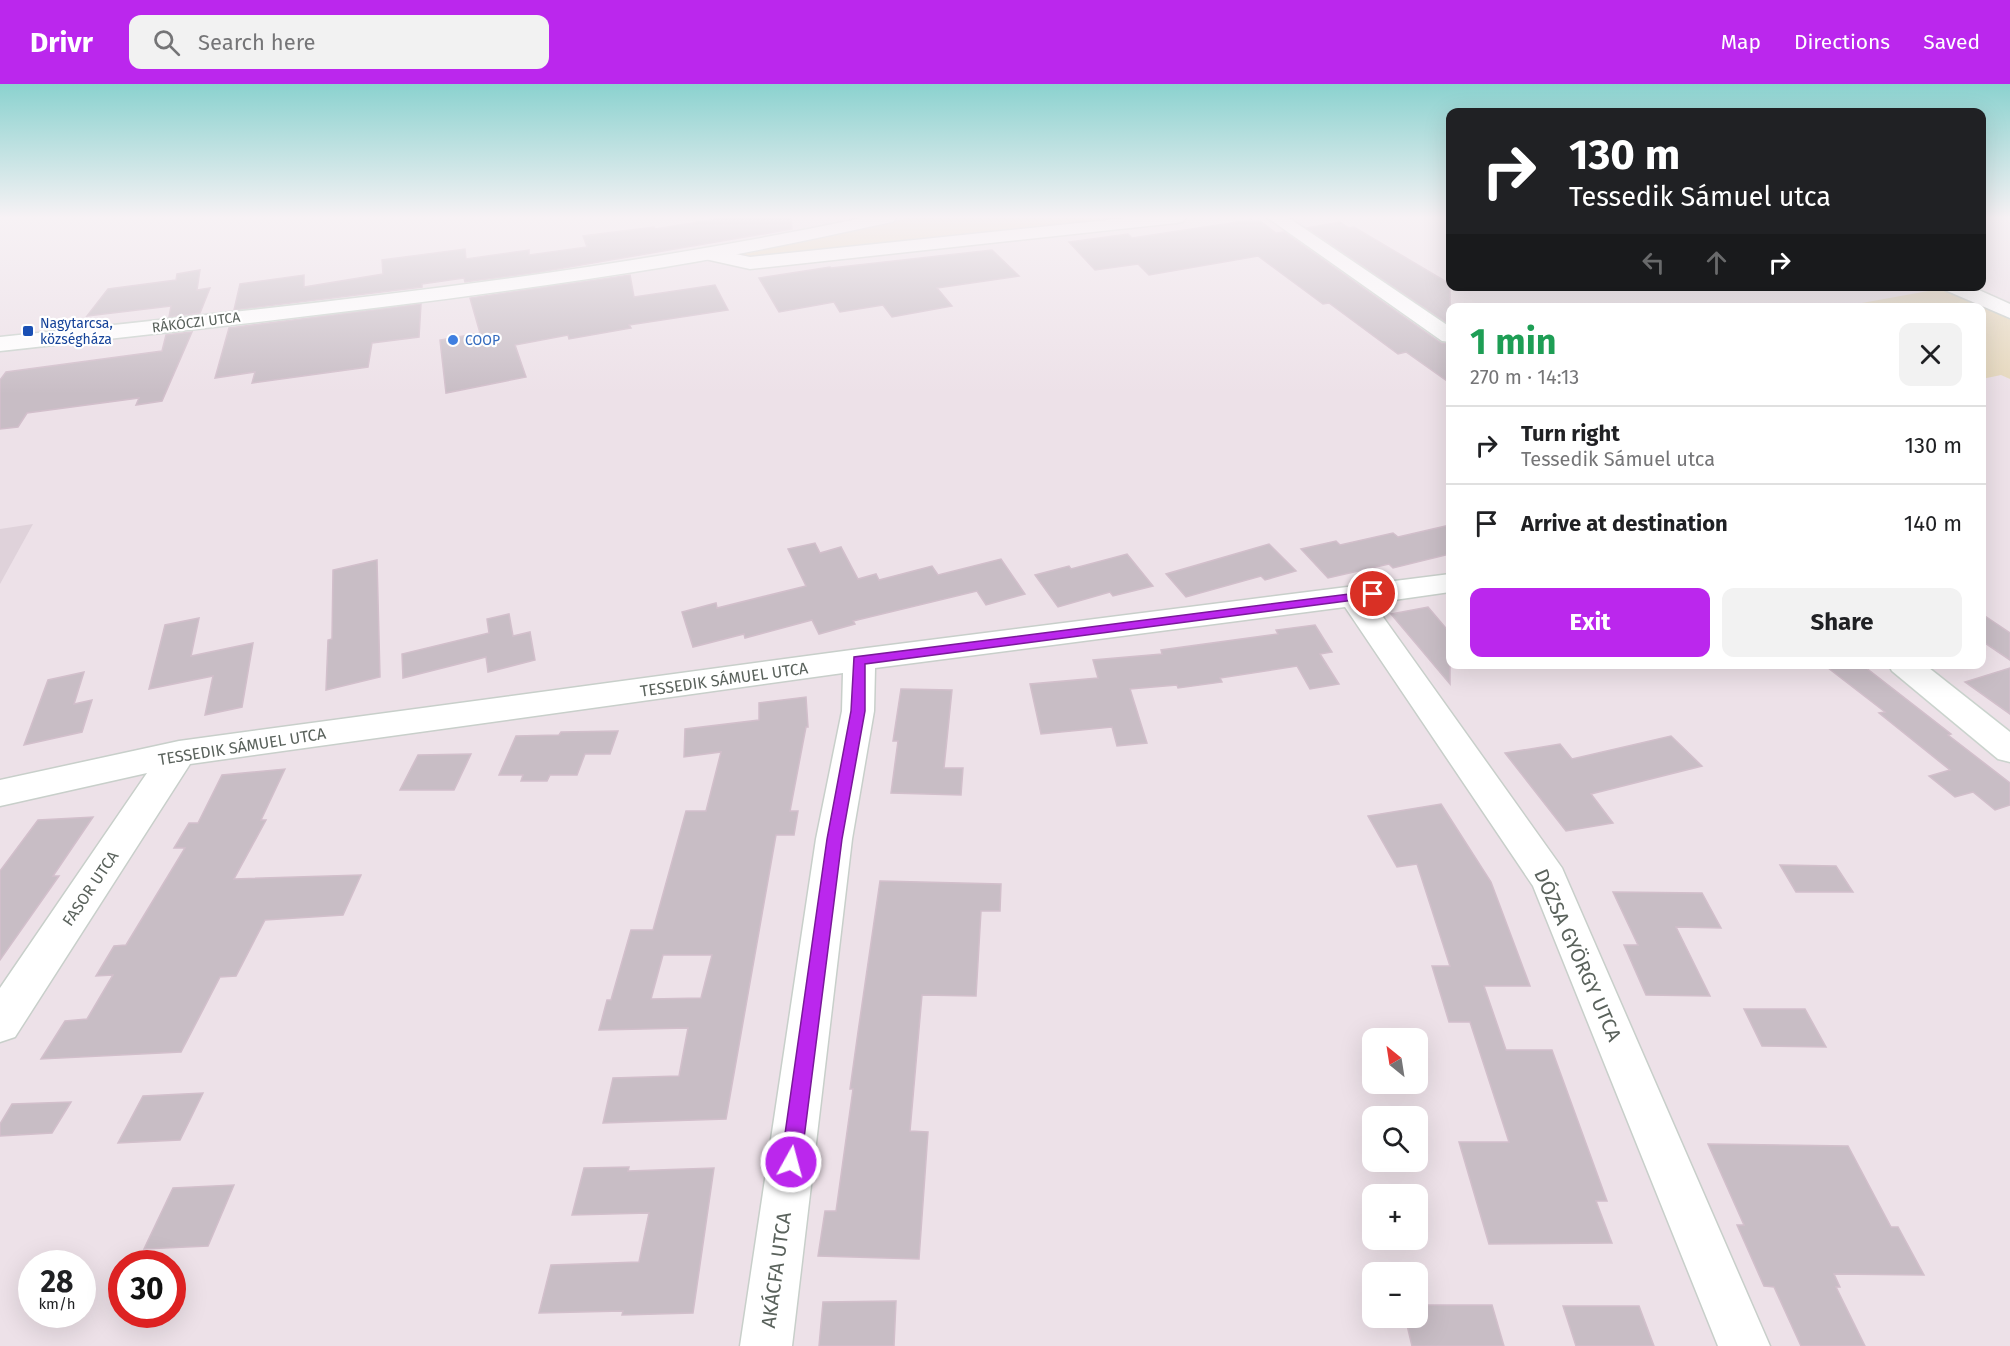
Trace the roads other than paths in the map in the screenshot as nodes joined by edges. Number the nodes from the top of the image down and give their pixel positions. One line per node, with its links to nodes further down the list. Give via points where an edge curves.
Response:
1 (563, 277): 6 (street, RÁKÓCZI UTCA)
2 (1363, 277): 5 (street)
3 (1963, 291): 4 (street)
4 (2010, 312)
5 (1446, 333)
6 (0, 344)
7 (1446, 584): 8 (street, TESSEDIK SÁMUEL UTCA)
8 (1353, 597): 9 (street, TESSEDIK SÁMUEL UTCA); 16 (street, DÓZSA GYÖRGY UTCA, via 1549,879)
9 (859, 660): 12 (street, TESSEDIK SÁMUEL UTCA); 15 (street, AKÁCFA UTCA, via 858,711 834,839)
10 (1909, 669): 11 (street)
11 (2010, 750)
12 (179, 753): 13 (street, TESSEDIK SÁMUEL UTCA); 14 (street, FASOR UTCA)
13 (0, 793)
14 (0, 1023)
15 (766, 1346)
16 (1744, 1346)

